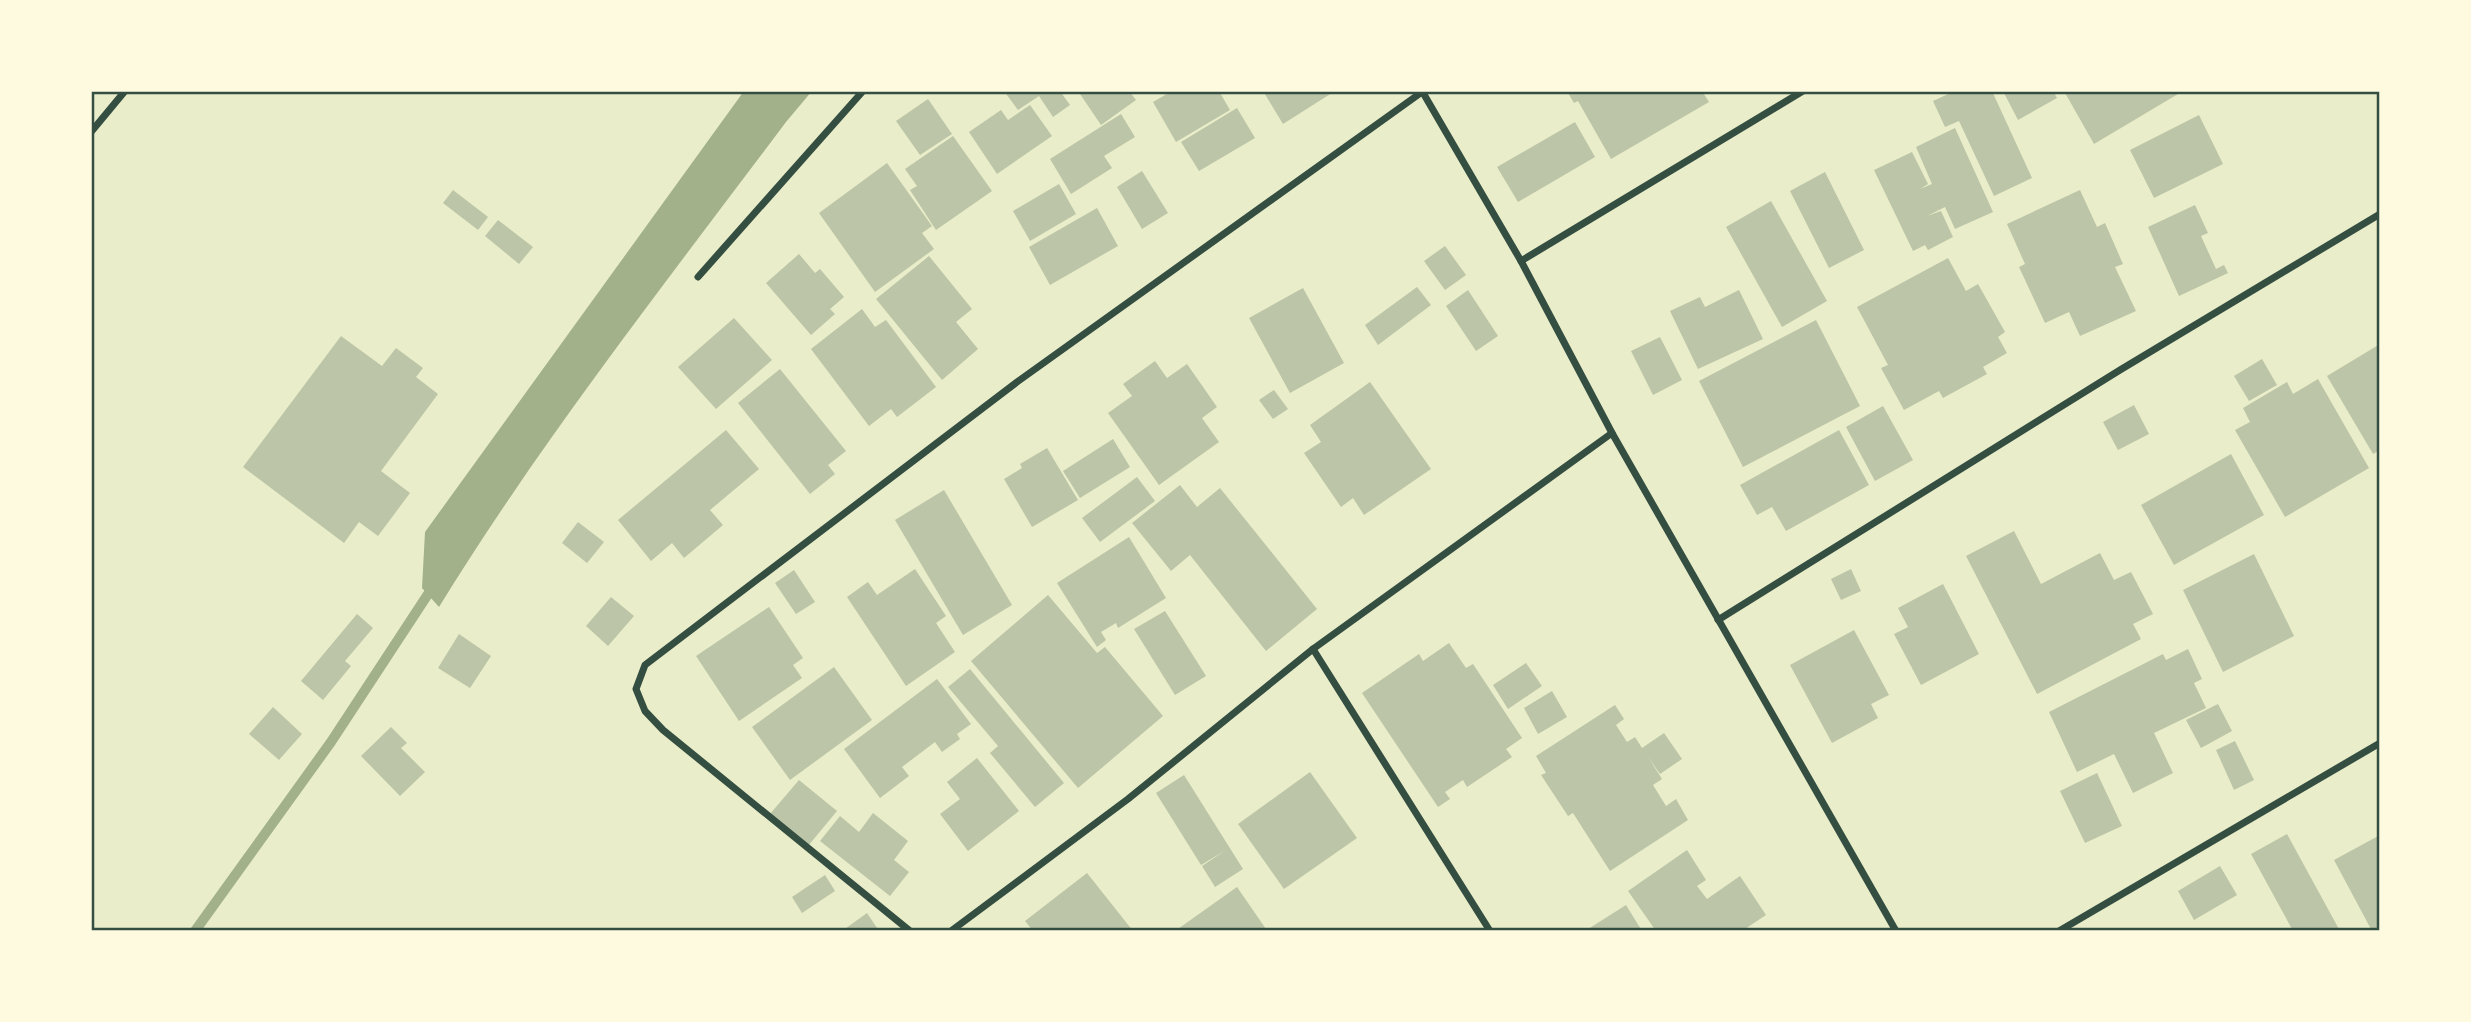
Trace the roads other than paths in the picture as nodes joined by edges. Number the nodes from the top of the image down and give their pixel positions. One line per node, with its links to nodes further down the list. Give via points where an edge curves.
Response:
1 (125, 91): 5 (street)
2 (863, 91): 8 (street)
3 (1422, 91): 7 (street); 13 (street, via 1017,382 645,665 636,689 645,711 663,730)
4 (1803, 91): 7 (street)
5 (91, 132)
6 (2380, 214): 10 (street)
7 (1521, 261): 9 (street)
8 (698, 277)
9 (1612, 433): 10 (street); 11 (street)
10 (1718, 620): 16 (street)
11 (1313, 649): 14 (street, via 1128,799); 15 (street)
12 (2380, 743): 17 (street)
13 (910, 931)
14 (951, 931)
15 (1490, 931)
16 (1896, 931)
17 (2059, 931)

